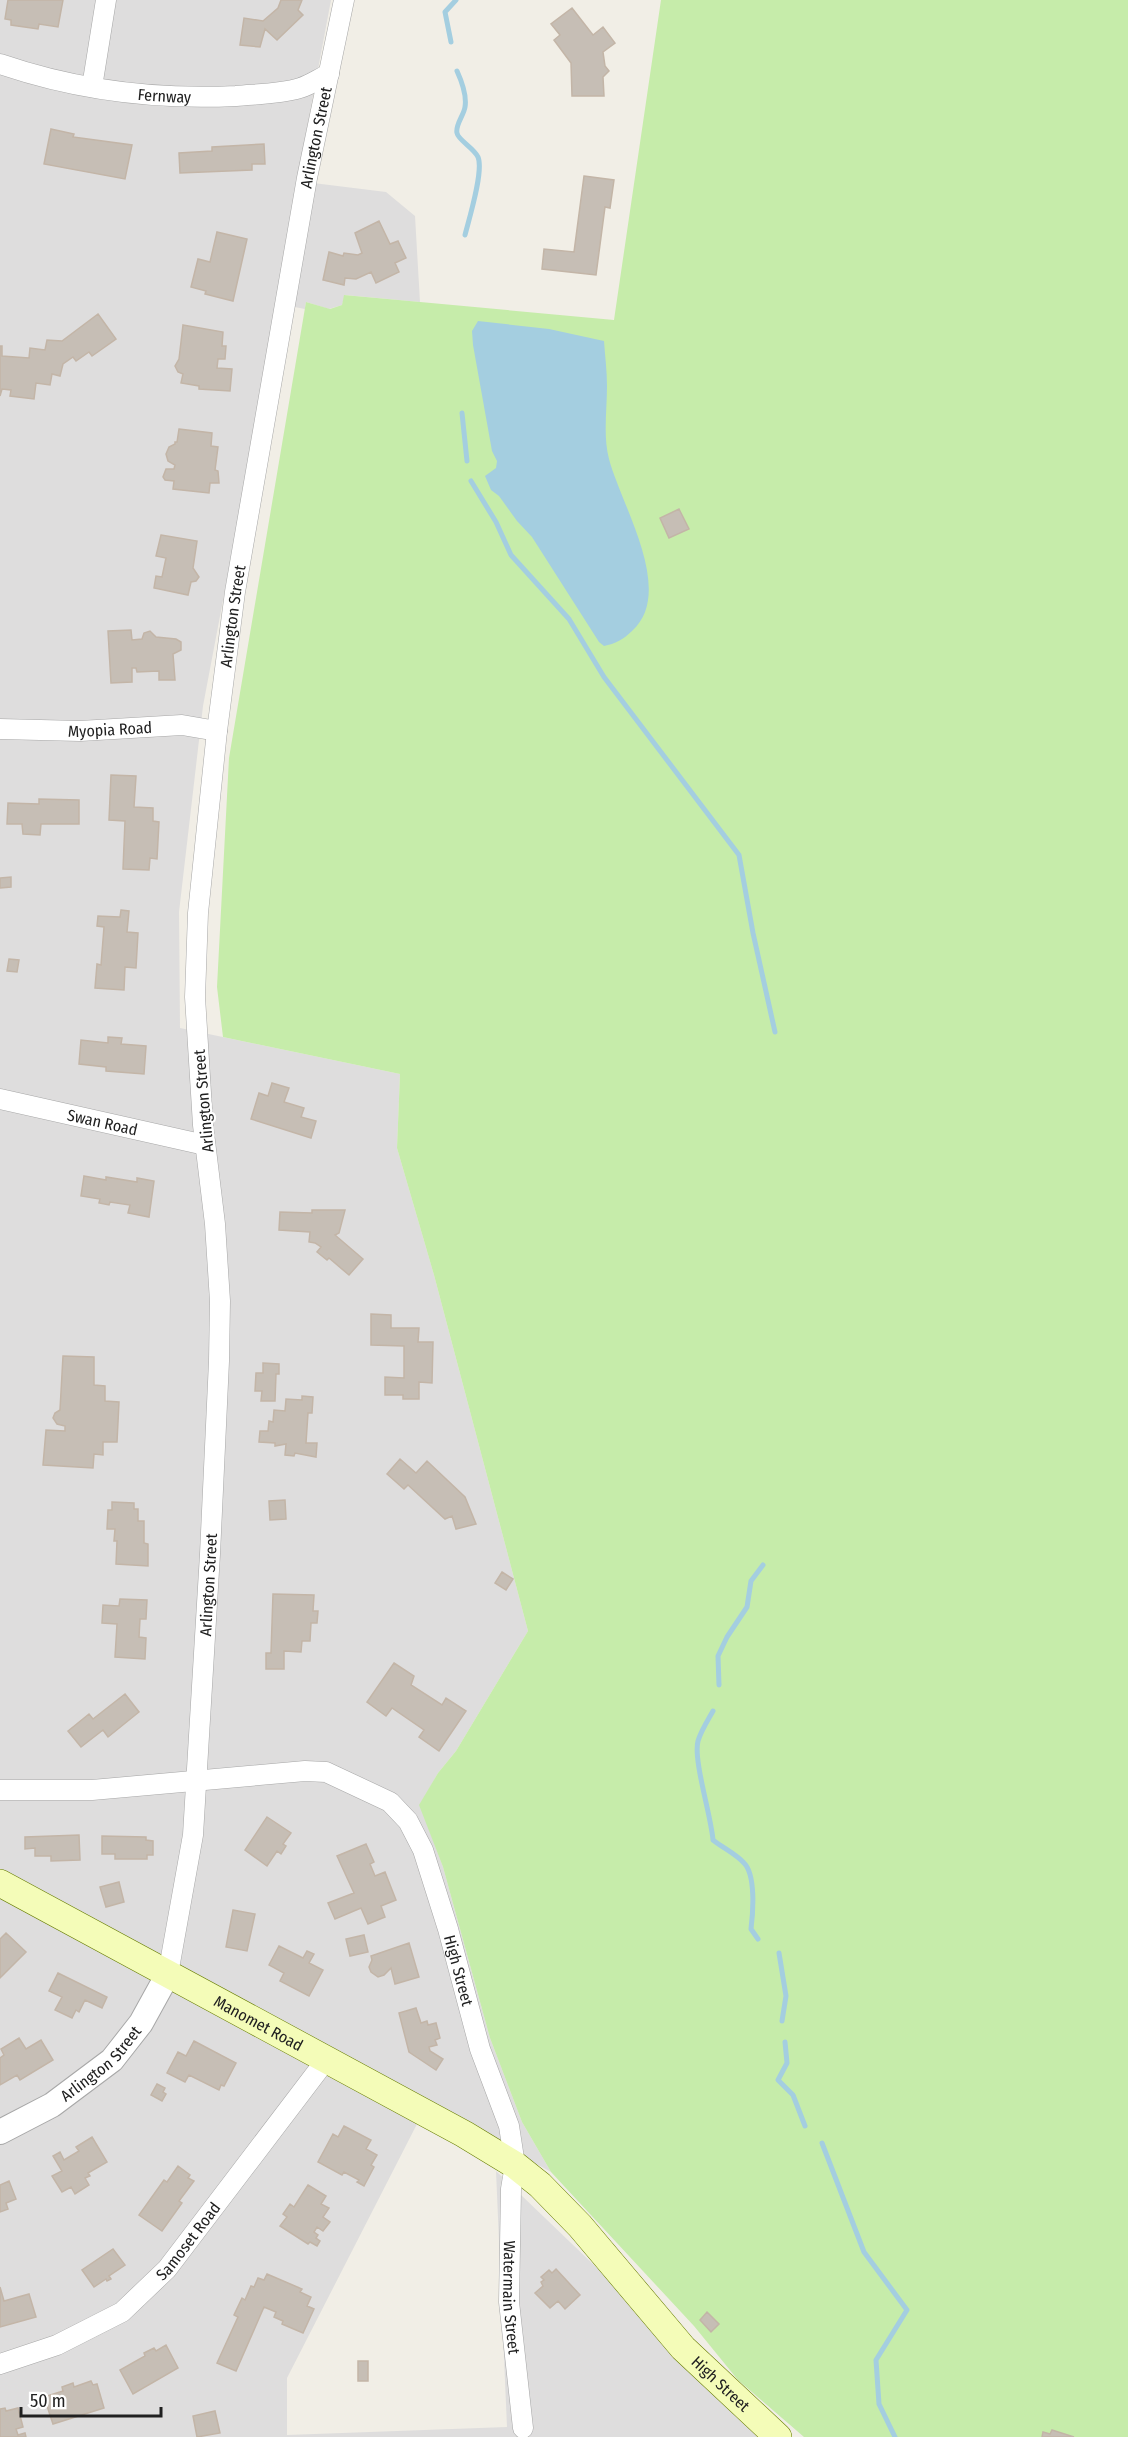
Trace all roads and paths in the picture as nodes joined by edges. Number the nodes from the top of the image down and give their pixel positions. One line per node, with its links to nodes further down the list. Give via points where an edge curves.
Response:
1 (106, 0): 5 (street)
2 (344, 0): 4 (street, Arlington Street)
3 (0, 64): 5 (street, Fernway, via 40,78)
4 (329, 74): 5 (street, Fernway, via 301,88 216,97 151,96); 7 (street, Arlington Street, via 307,178 235,592)
5 (92, 87)
6 (0, 729): 7 (street, Myopia Road, via 80,731 182,725)
7 (217, 731): 9 (street, Arlington Street, via 198,913 195,997)
8 (0, 1099): 9 (street, Swan Road)
9 (205, 1145): 10 (street, Arlington Street, via 215,1224 219,1336)
10 (196, 1781): 11 (street, High Street, via 92,1790); 13 (street, Arlington Street, via 193,1835); 16 (street, High Street, via 326,1772 390,1802 408,1821 423,1850 448,1929 480,2049 509,2126)
11 (0, 1790)
12 (0, 1883): 13 (main road, Manomet Road)
13 (168, 1974): 14 (main road, Manomet Road); 15 (street, Arlington Street, via 141,2023 112,2060 52,2104)
14 (326, 2060): 16 (main road, Manomet Road); 17 (street, Samoset Road, via 167,2269 122,2312 57,2345)
15 (0, 2132)
16 (515, 2165): 18 (street, Watermain Street, via 509,2302); 19 (main road, High Street, via 580,2226 683,2348)
17 (0, 2364)
18 (523, 2428)
19 (778, 2437)

